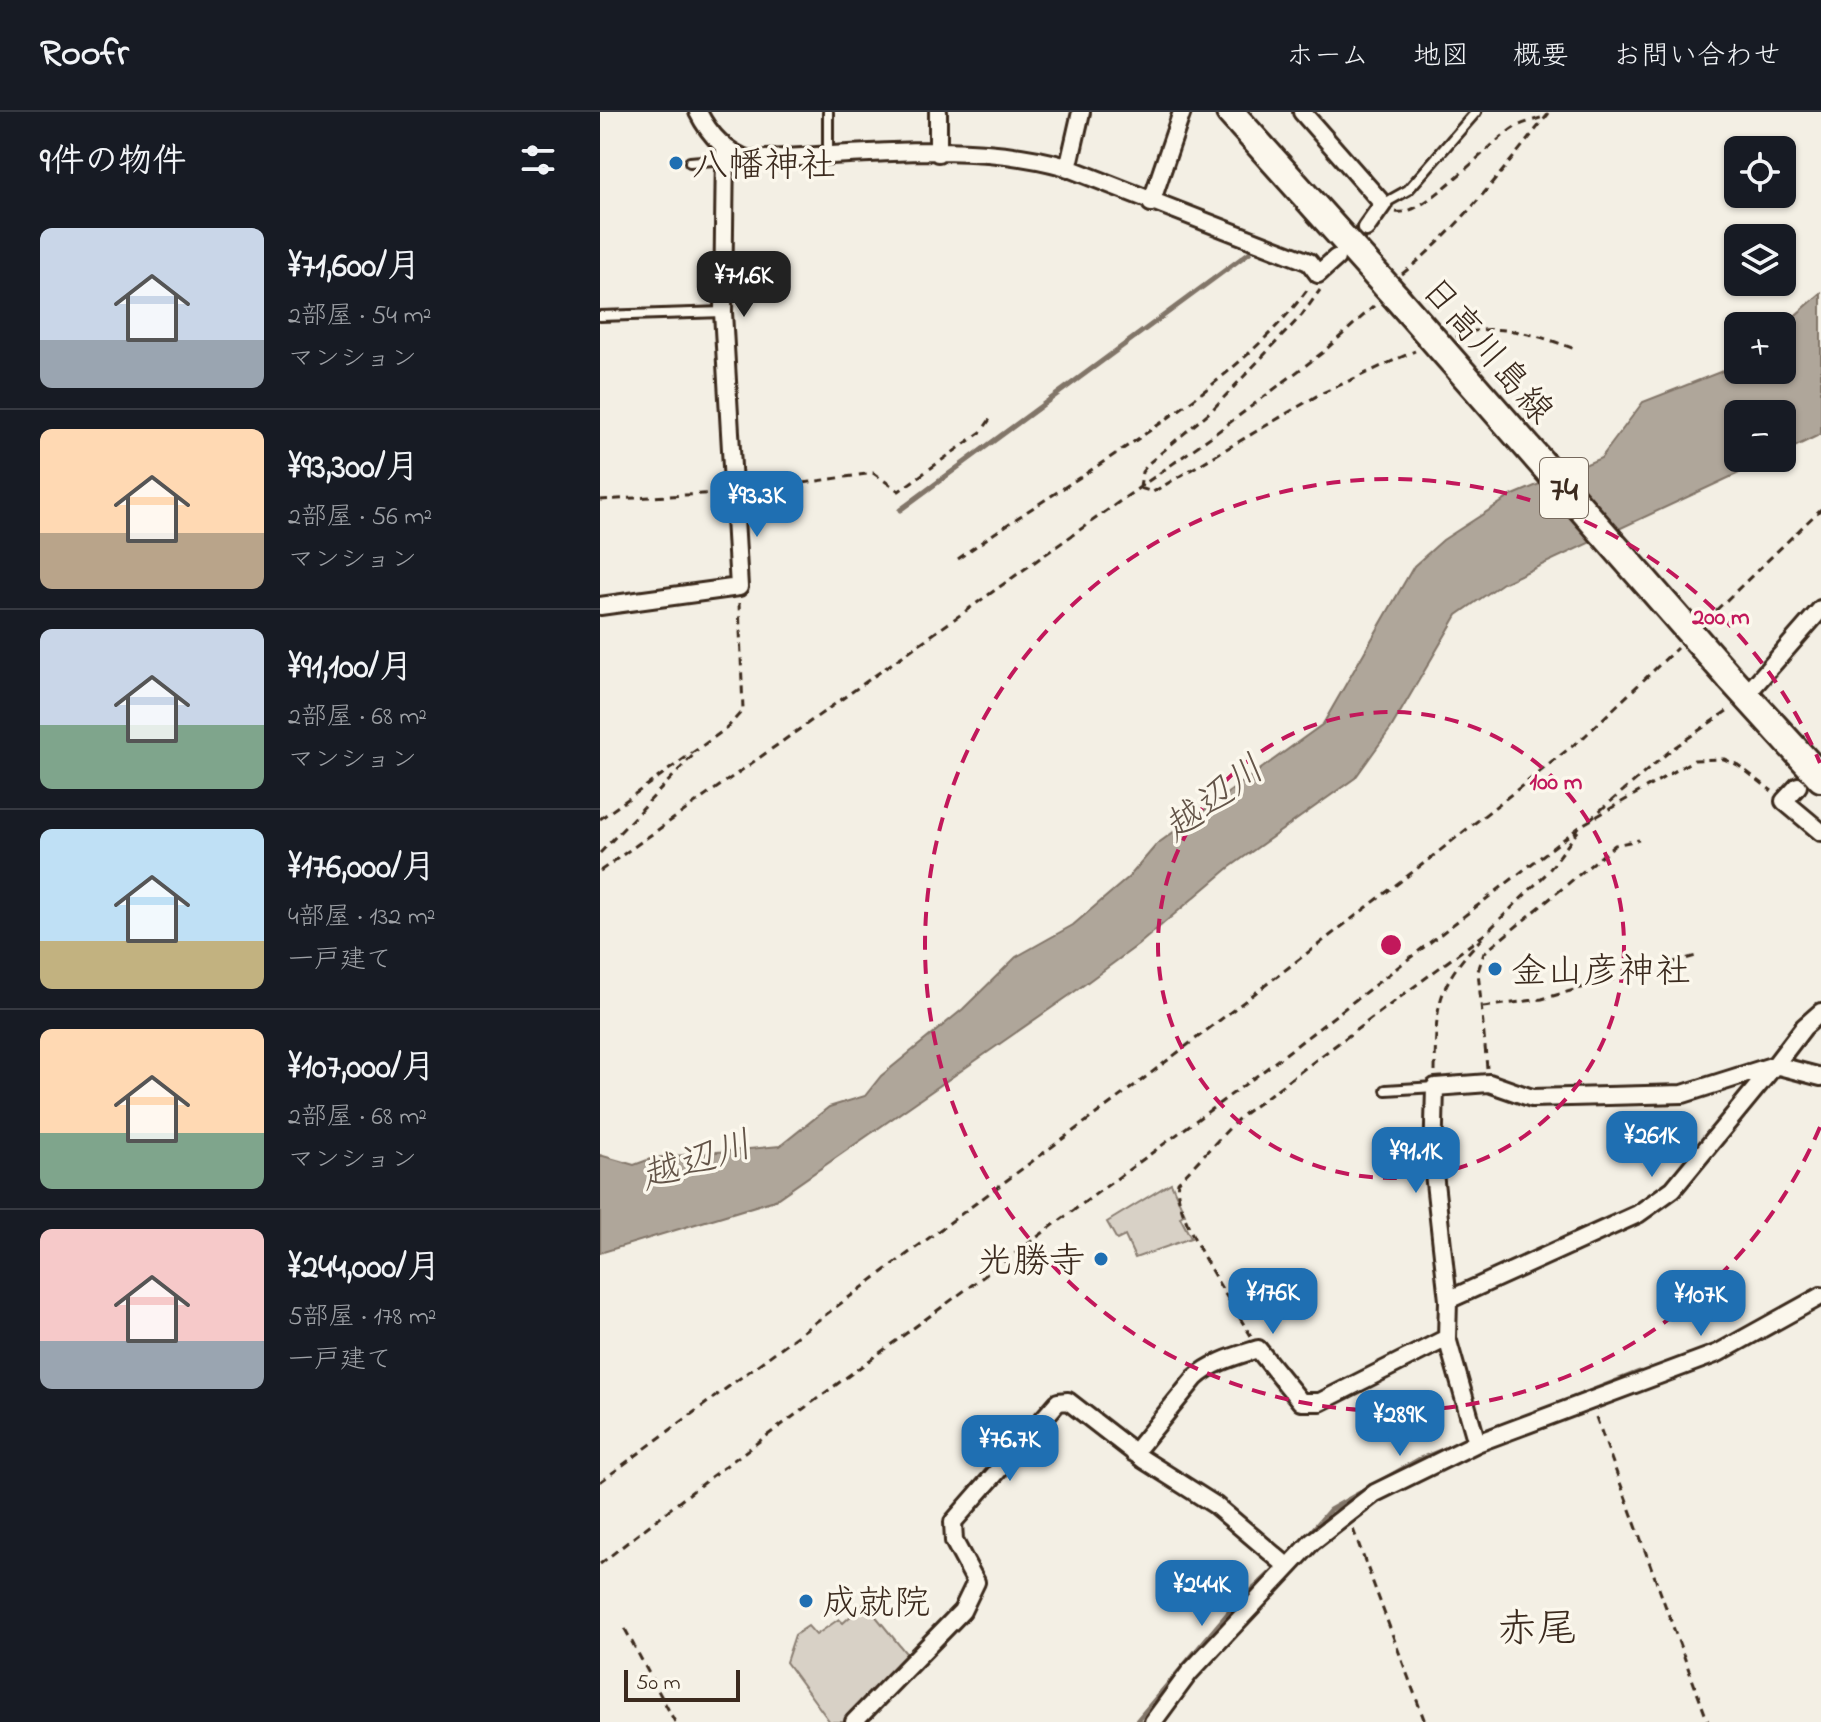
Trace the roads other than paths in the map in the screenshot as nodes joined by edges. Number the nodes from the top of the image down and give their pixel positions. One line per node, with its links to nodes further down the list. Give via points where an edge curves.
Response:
1 (698, 112): 10 (street)
2 (828, 112): 12 (lane)
3 (938, 112): 11 (street)
4 (1081, 112): 14 (street)
5 (1182, 112): 15 (street)
6 (1230, 112): 23 (main road, 日高川島線 / 74, bridge, via 1386,302)
7 (1302, 112): 9 (street)
8 (1476, 112): 16 (lane, via 1408,190)
9 (1318, 118): 16 (street)
10 (725, 153): 12 (street, via 749,160); 13 (lane); 19 (street)
11 (938, 153): 12 (street); 14 (street, via 1029,157)
12 (828, 157)
13 (690, 162)
14 (1068, 169): 15 (street)
15 (1151, 203): 18 (street, via 1309,262 1318,274)
16 (1383, 204): 17 (street)
17 (1366, 228)
18 (1336, 258)
19 (723, 312): 20 (lane); 21 (street, via 739,587)
20 (600, 316)
21 (600, 606)
22 (1821, 609): 23 (street)
23 (1738, 687): 24 (main road, 日高川島線 / 74)
24 (1810, 782): 25 (street, via 1784,801)
25 (1821, 832)
26 (1821, 1012): 27 (street)
27 (1775, 1065): 28 (street); 29 (street, via 1683,1094 1630,1098 1532,1098 1489,1083); 32 (street, via 1673,1189 1650,1206)
28 (1821, 1077)
29 (1435, 1087): 30 (lane); 32 (street, via 1433,1164)
30 (1386, 1090)
31 (1821, 1296): 34 (street, via 1718,1353)
32 (1448, 1300): 33 (street)
33 (1447, 1338): 34 (street); 35 (street, via 1320,1402 1301,1402 1258,1349 1204,1370)
34 (1477, 1443): 36 (street, via 1375,1493)
35 (1134, 1453): 36 (street, via 1215,1505); 37 (street, via 1068,1401 1058,1402 953,1522 954,1541 976,1582 962,1611)
36 (1284, 1564): 38 (street)
37 (854, 1722)
38 (1153, 1722)

